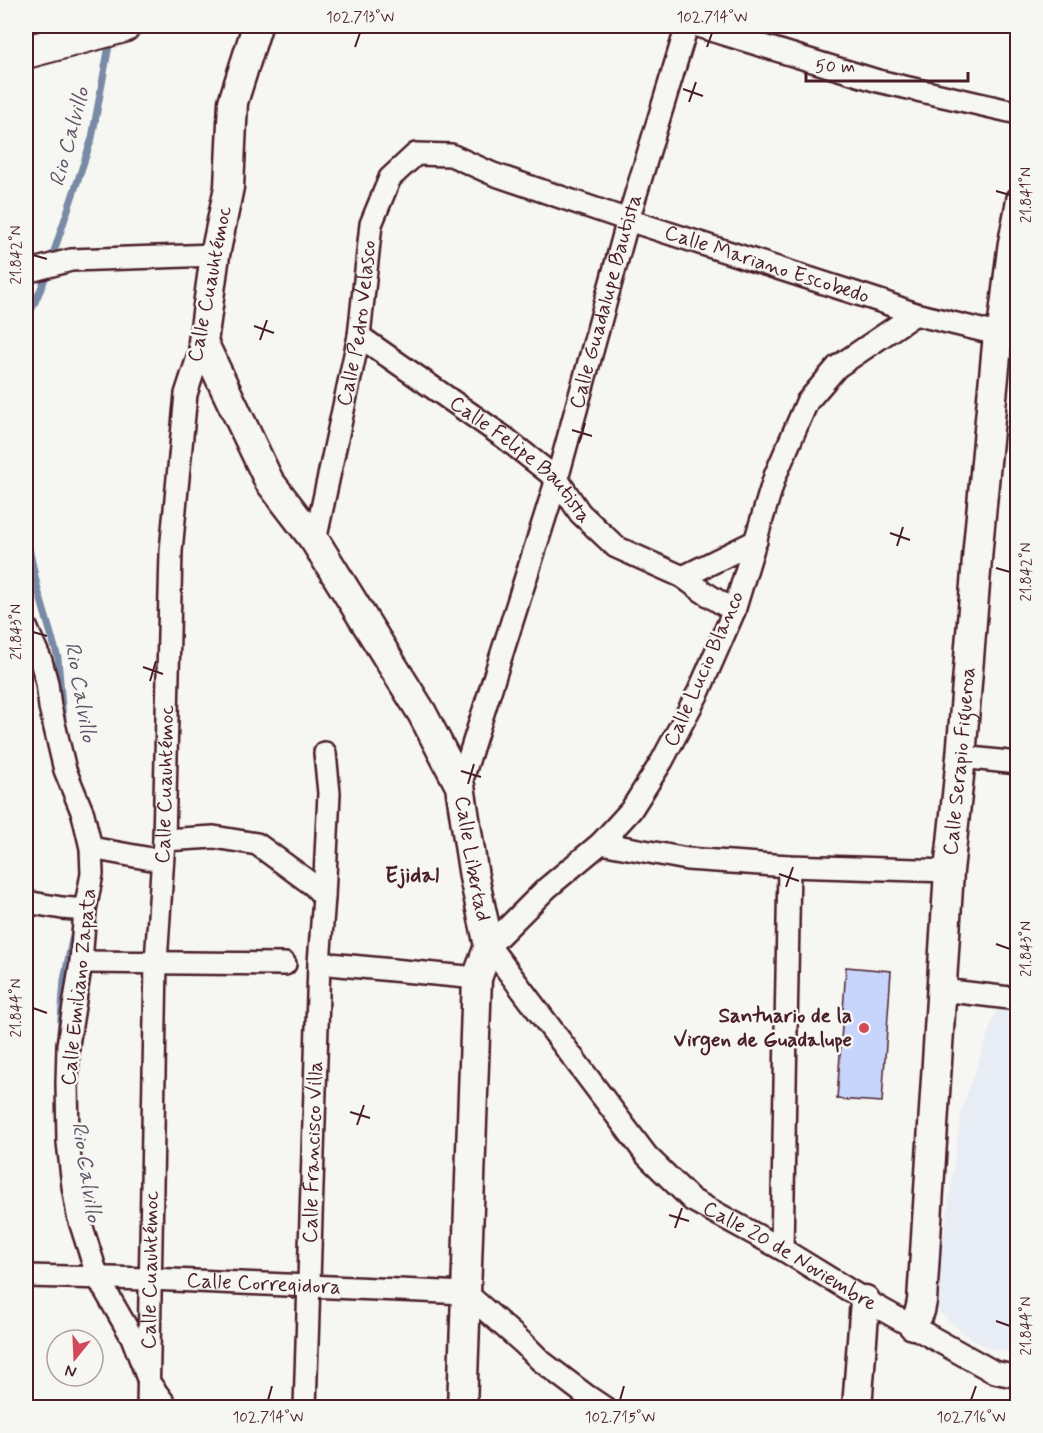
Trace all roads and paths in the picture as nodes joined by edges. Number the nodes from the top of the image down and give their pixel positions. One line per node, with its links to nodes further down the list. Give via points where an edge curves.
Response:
1 (257, 26): 10 (street, Calle Cuauhtémoc, via 233,102 229,187)
2 (687, 26): 9 (street, Calle Guadalupe Bautista)
3 (698, 26): 6 (street, via 878,81)
4 (111, 29): 5 (main road)
5 (26, 52)
6 (1017, 113)
7 (451, 155): 9 (street, Calle Mariano Escobedo, via 493,174); 13 (street, Calle Pedro Velasco, via 416,154 390,178 371,224)
8 (1017, 198): 14 (street, Calle Serapio Figueroa, via 1009,245)
9 (628, 220): 12 (street, Calle Mariano Escobedo); 16 (street, Calle Guadalupe Bautista)
10 (215, 255): 11 (street, via 71,260); 15 (street, Calle Cuauhtémoc)
11 (26, 272)
12 (915, 314): 14 (street, Calle Mariano Escobedo); 18 (street, Calle Lucio Blanco, via 837,367 807,402 775,476)
13 (359, 336): 16 (street, Calle Felipe Bautista, via 506,438); 17 (street, Calle Pedro Velasco)
14 (1008, 337): 23 (street, Calle Serapio Figueroa, via 978,547)
15 (203, 342): 17 (street, Calle Libertad, via 269,481); 28 (street, Calle Cuauhtémoc, via 186,394 171,551)
16 (557, 479): 19 (street, Calle Felipe Bautista, via 580,513 616,547); 25 (street, Calle Guadalupe Bautista)
17 (315, 541): 25 (street, Calle Libertad, via 422,713)
18 (756, 541): 19 (street); 20 (street, Calle Lucio Blanco)
19 (683, 577): 20 (street, Calle Felipe Bautista)
20 (734, 611): 26 (street, Calle Lucio Blanco, via 699,691 662,761 631,810)
21 (26, 627): 27 (street, Calle Emiliano Zapata, via 41,661 65,770 83,814)
22 (325, 753): 31 (street, Calle Francisco Villa, via 329,793)
23 (961, 757): 24 (street); 30 (street, Calle Serapio Figueroa)
24 (1017, 763)
25 (460, 786): 34 (street, Calle Libertad)
26 (602, 843): 29 (street, via 687,859); 34 (street, Calle Lucio Blanco, via 547,888)
27 (91, 848): 28 (street); 33 (street, Calle Emiliano Zapata, via 92,874)
28 (163, 851): 31 (street, via 214,837 257,844); 36 (street, Calle Cuauhtémoc)
29 (789, 866): 30 (street); 42 (street)
30 (949, 871): 40 (street, Calle Serapio Figueroa)
31 (324, 897): 37 (street, Calle Francisco Villa)
32 (26, 902): 33 (street)
33 (85, 910): 35 (street, Calle Emiliano Zapata)
34 (489, 946): 39 (street, Calle Libertad); 42 (street, Calle 20 de Noviembre, via 647,1156 692,1200)
35 (81, 962): 36 (street); 44 (street, Calle Emiliano Zapata, via 68,1045 68,1142 78,1215)
36 (156, 962): 38 (street); 45 (street, Calle Cuauhtémoc)
37 (319, 963): 39 (street); 46 (street, Calle Francisco Villa)
38 (285, 964)
39 (477, 978): 47 (street, Calle Libertad)
40 (942, 990): 41 (street); 49 (street, Calle Serapio Figueroa, via 922,1301)
41 (1017, 999)
42 (782, 1249): 48 (street, Calle 20 de Noviembre)
43 (26, 1276): 44 (street, Calle Corregidora)
44 (98, 1278): 45 (street, Calle Corregidora); 51 (street, Calle Emiliano Zapata, via 132,1337)
45 (150, 1280): 46 (street, Calle Corregidora); 51 (street, Calle Cuauhtémoc)
46 (309, 1286): 47 (street, Calle Corregidora); 54 (street, Calle Francisco Villa)
47 (466, 1293): 55 (street, Calle Libertad); 56 (street, via 540,1361)
48 (865, 1300): 49 (street, Calle 20 de Noviembre); 57 (street)
49 (913, 1325): 50 (street, Calle 20 de Noviembre, via 994,1372)
50 (1017, 1377)
51 (150, 1384): 52 (street, Calle Cuauhtémoc); 53 (street, Calle Emiliano Zapata)
52 (148, 1407)
53 (168, 1407)
54 (305, 1407)
55 (462, 1407)
56 (605, 1407)
57 (857, 1407)

